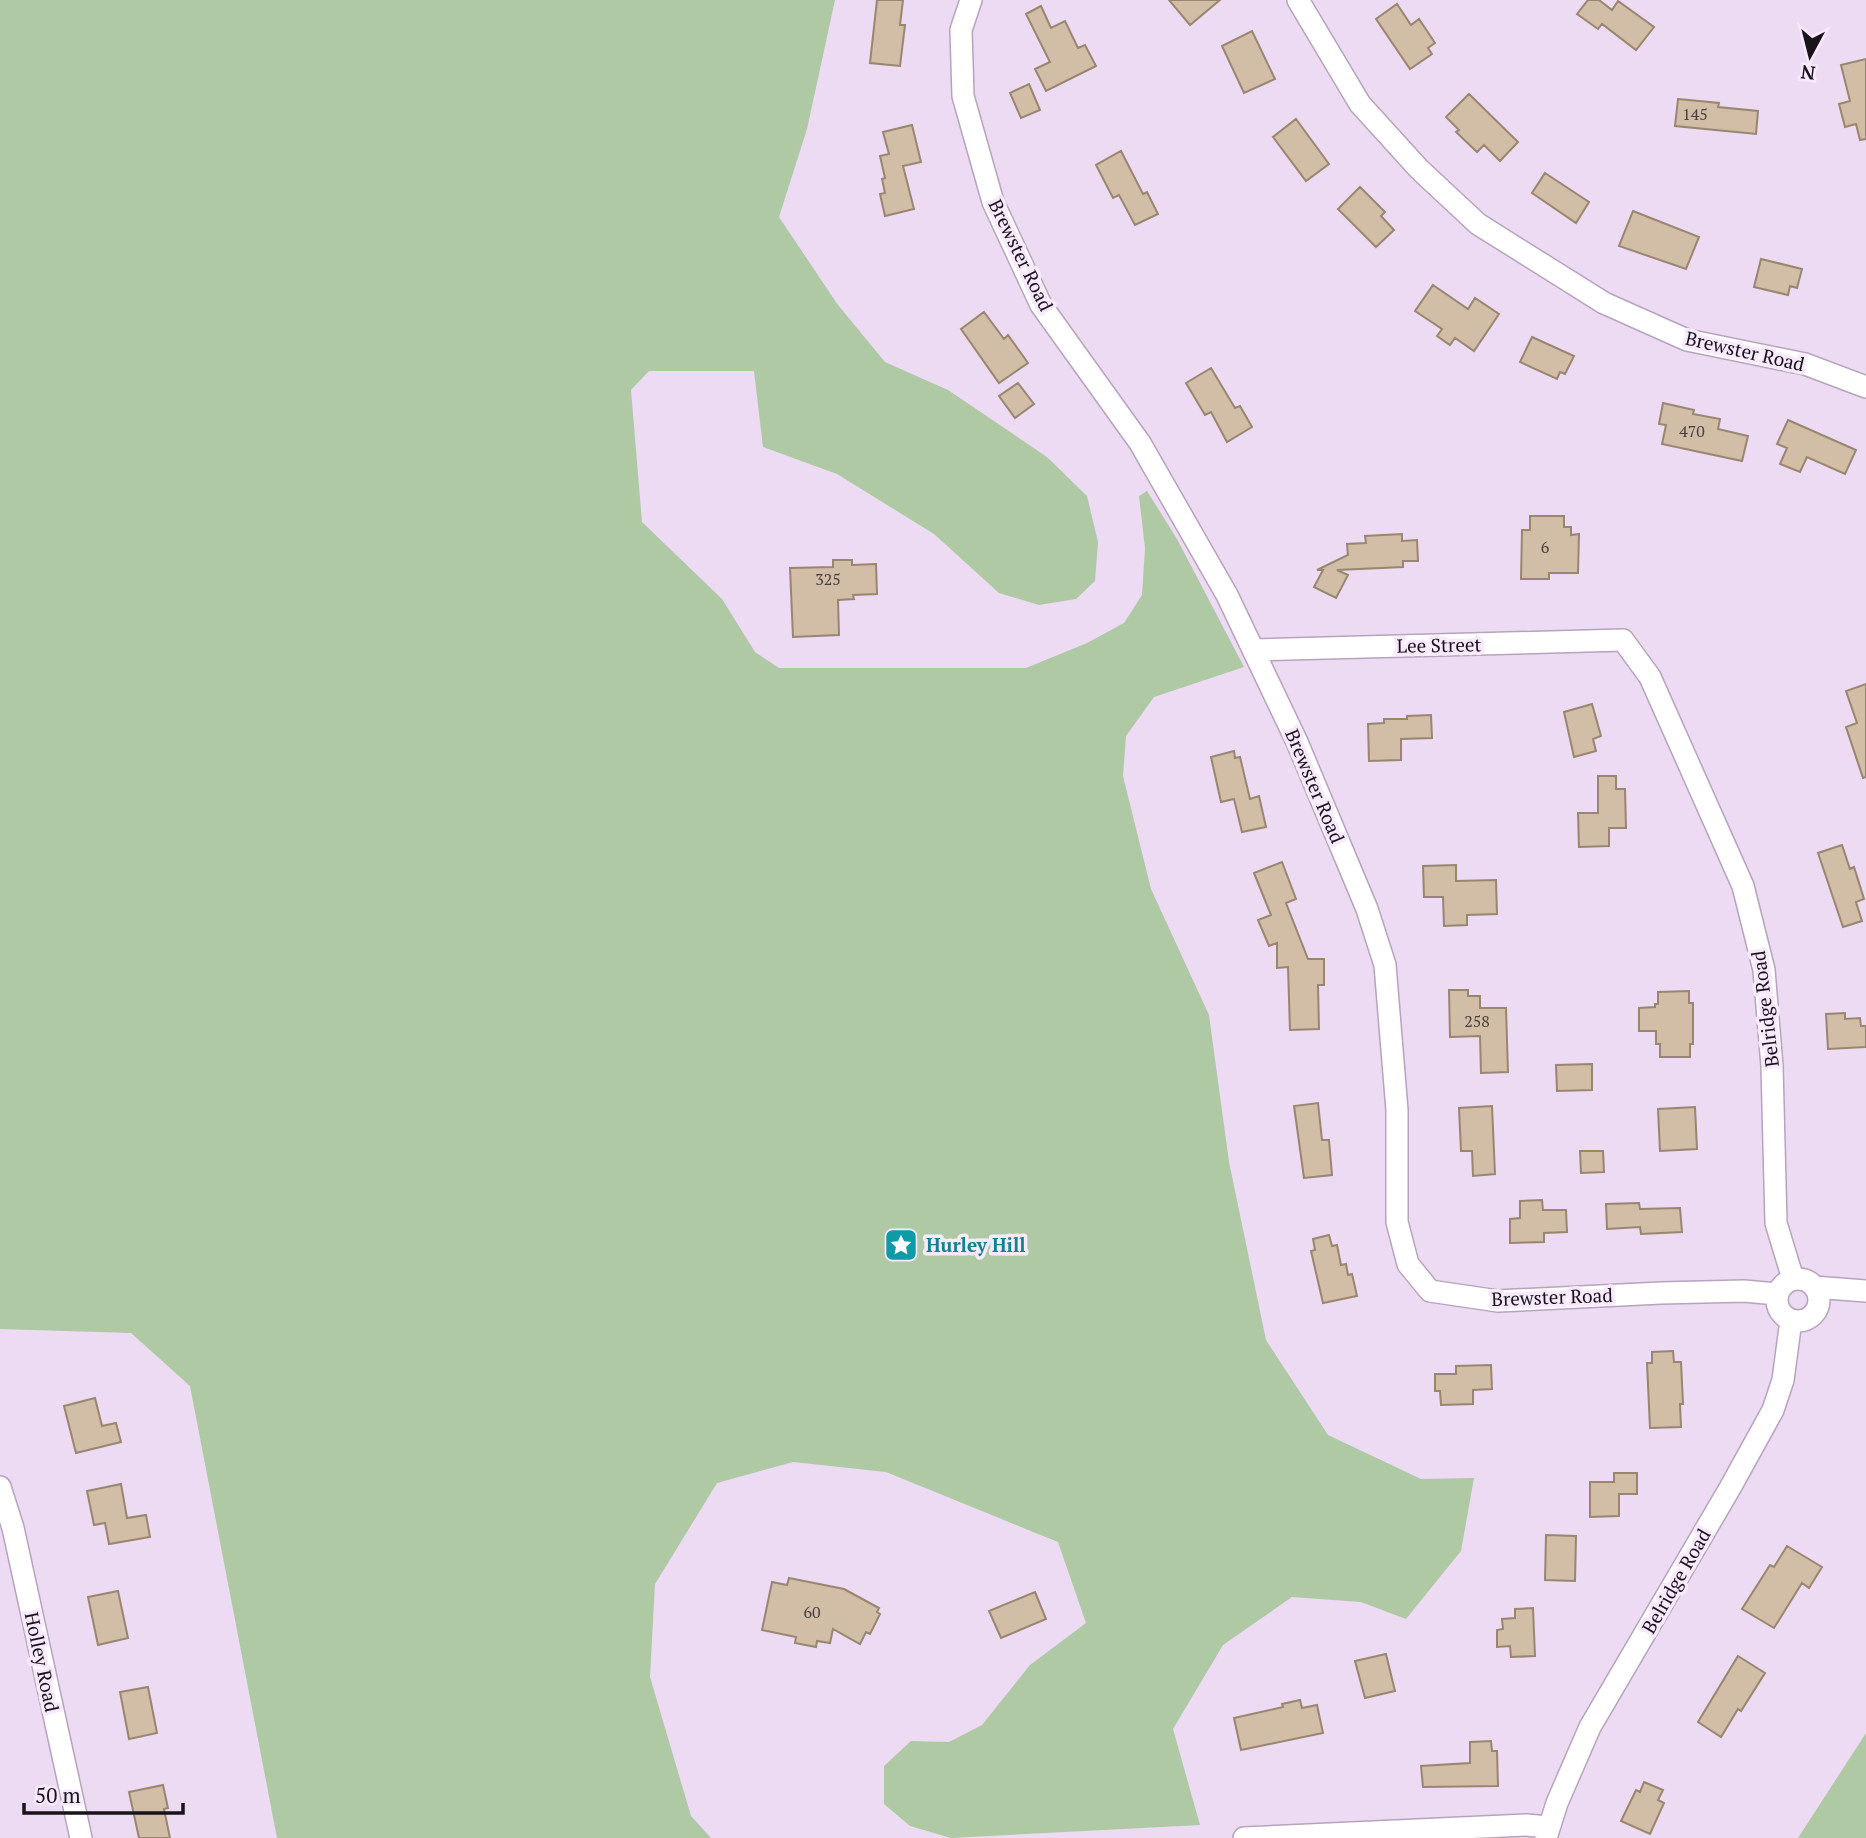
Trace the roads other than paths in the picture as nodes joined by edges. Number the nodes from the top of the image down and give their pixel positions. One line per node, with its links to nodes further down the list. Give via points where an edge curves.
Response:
1 (971, 0): 5 (street, Brewster Road, via 961,30 962,96 993,202 1041,305 1140,443)
2 (1298, 0): 3 (street, Brewster Road, via 1360,104 1419,169 1478,224 1604,303 1687,340 1805,364)
3 (1866, 387)
4 (1623, 640): 5 (street, Lee Street); 6 (street, Belridge Road, via 1650,677 1743,886 1764,970 1776,1223)
5 (1254, 650): 9 (street, Brewster Road, via 1362,896 1385,965 1397,1110 1397,1222 1408,1264 1430,1291 1498,1301 1661,1293)
6 (1793, 1279): 7 (street); 9 (street)
7 (1814, 1287): 8 (street); 10 (street, via 1819,1304 1813,1314)
8 (1866, 1291)
9 (1777, 1294): 10 (street, via 1778,1307)
10 (1791, 1320): 12 (street, Belridge Road, via 1783,1380 1773,1410 1590,1727)
11 (0, 1487): 13 (street, Holley Road)
12 (1547, 1833): 14 (street, via 1526,1825)
13 (82, 1838)
14 (1244, 1838)

